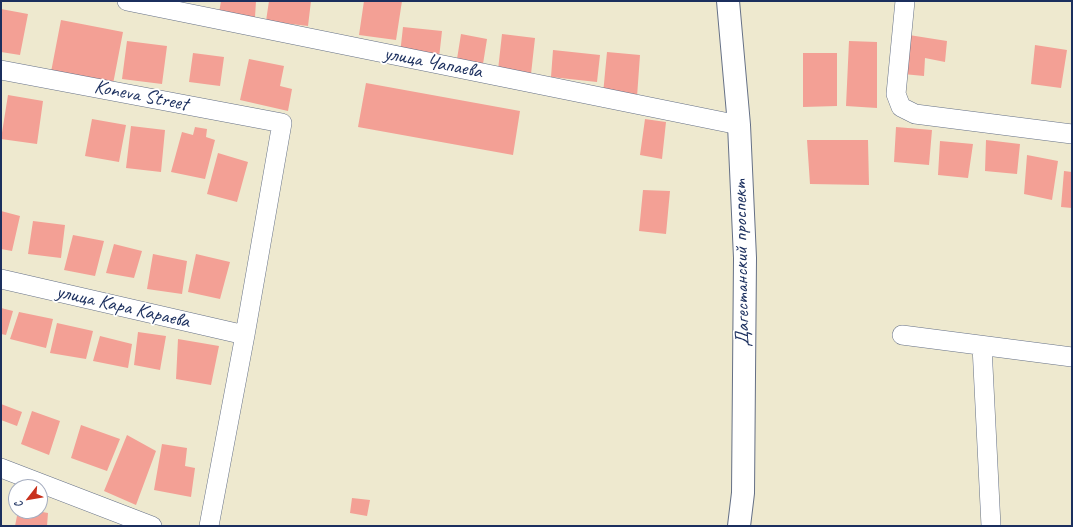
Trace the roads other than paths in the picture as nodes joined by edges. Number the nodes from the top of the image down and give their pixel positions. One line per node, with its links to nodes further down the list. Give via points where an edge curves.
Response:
1 (127, 1): 5 (street, улица Чапаева)
2 (728, 1): 5 (highway, Дагестанский проспект)
3 (905, 1): 6 (street, via 896,94 901,108 915,114)
4 (1, 70): 8 (street, Koneva Street, via 282,123)
5 (739, 125): 15 (highway, Дагестанский проспект, via 745,258 743,493)
6 (1072, 134)
7 (1, 280): 8 (street, улица Кара Караева)
8 (245, 335): 14 (street)
9 (902, 335): 10 (street)
10 (982, 346): 11 (street); 16 (street)
11 (1072, 357)
12 (1, 468): 13 (street)
13 (152, 526)
14 (209, 526)
15 (739, 526)
16 (991, 526)

